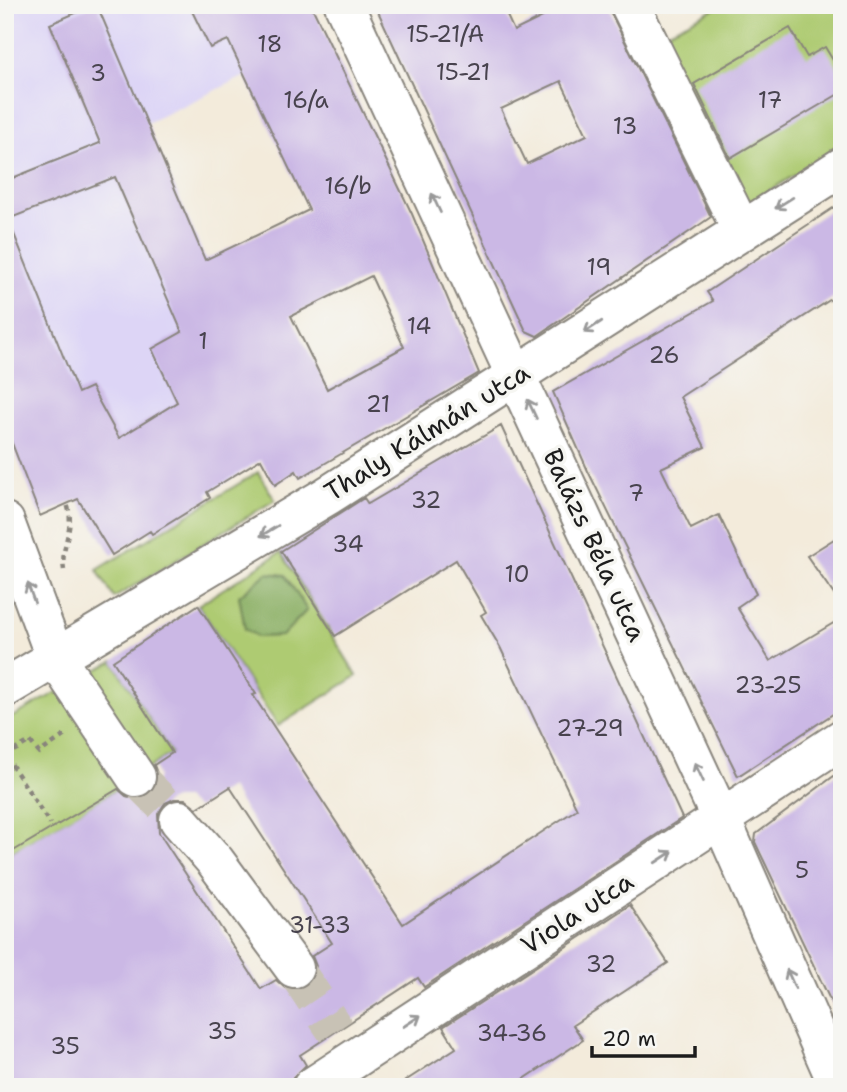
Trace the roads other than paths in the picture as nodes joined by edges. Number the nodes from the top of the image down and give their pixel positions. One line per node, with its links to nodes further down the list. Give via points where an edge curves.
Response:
1 (344, 5): 5 (street, Balázs Béla utca, one-way to 1)
2 (631, 5): 4 (street)
3 (842, 167): 4 (street, Thaly Kálmán utca, one-way to 4)
4 (742, 231): 5 (street, Thaly Kálmán utca, one-way to 5)
5 (517, 375): 7 (street, Thaly Kálmán utca, one-way to 7, via 327,496); 11 (street, Balázs Béla utca, one-way to 5)
6 (5, 522): 7 (street, one-way to 6)
7 (55, 657): 8 (street, Thaly Kálmán utca); 10 (street)
8 (5, 688)
9 (842, 739): 11 (street, Viola utca)
10 (136, 778)
11 (721, 819): 14 (street, Viola utca, one-way to 11); 16 (street, Balázs Béla utca, one-way to 11)
12 (179, 820): 13 (street)
13 (294, 968)
14 (348, 1059): 15 (street, Viola utca)
15 (312, 1087)
16 (839, 1087)

